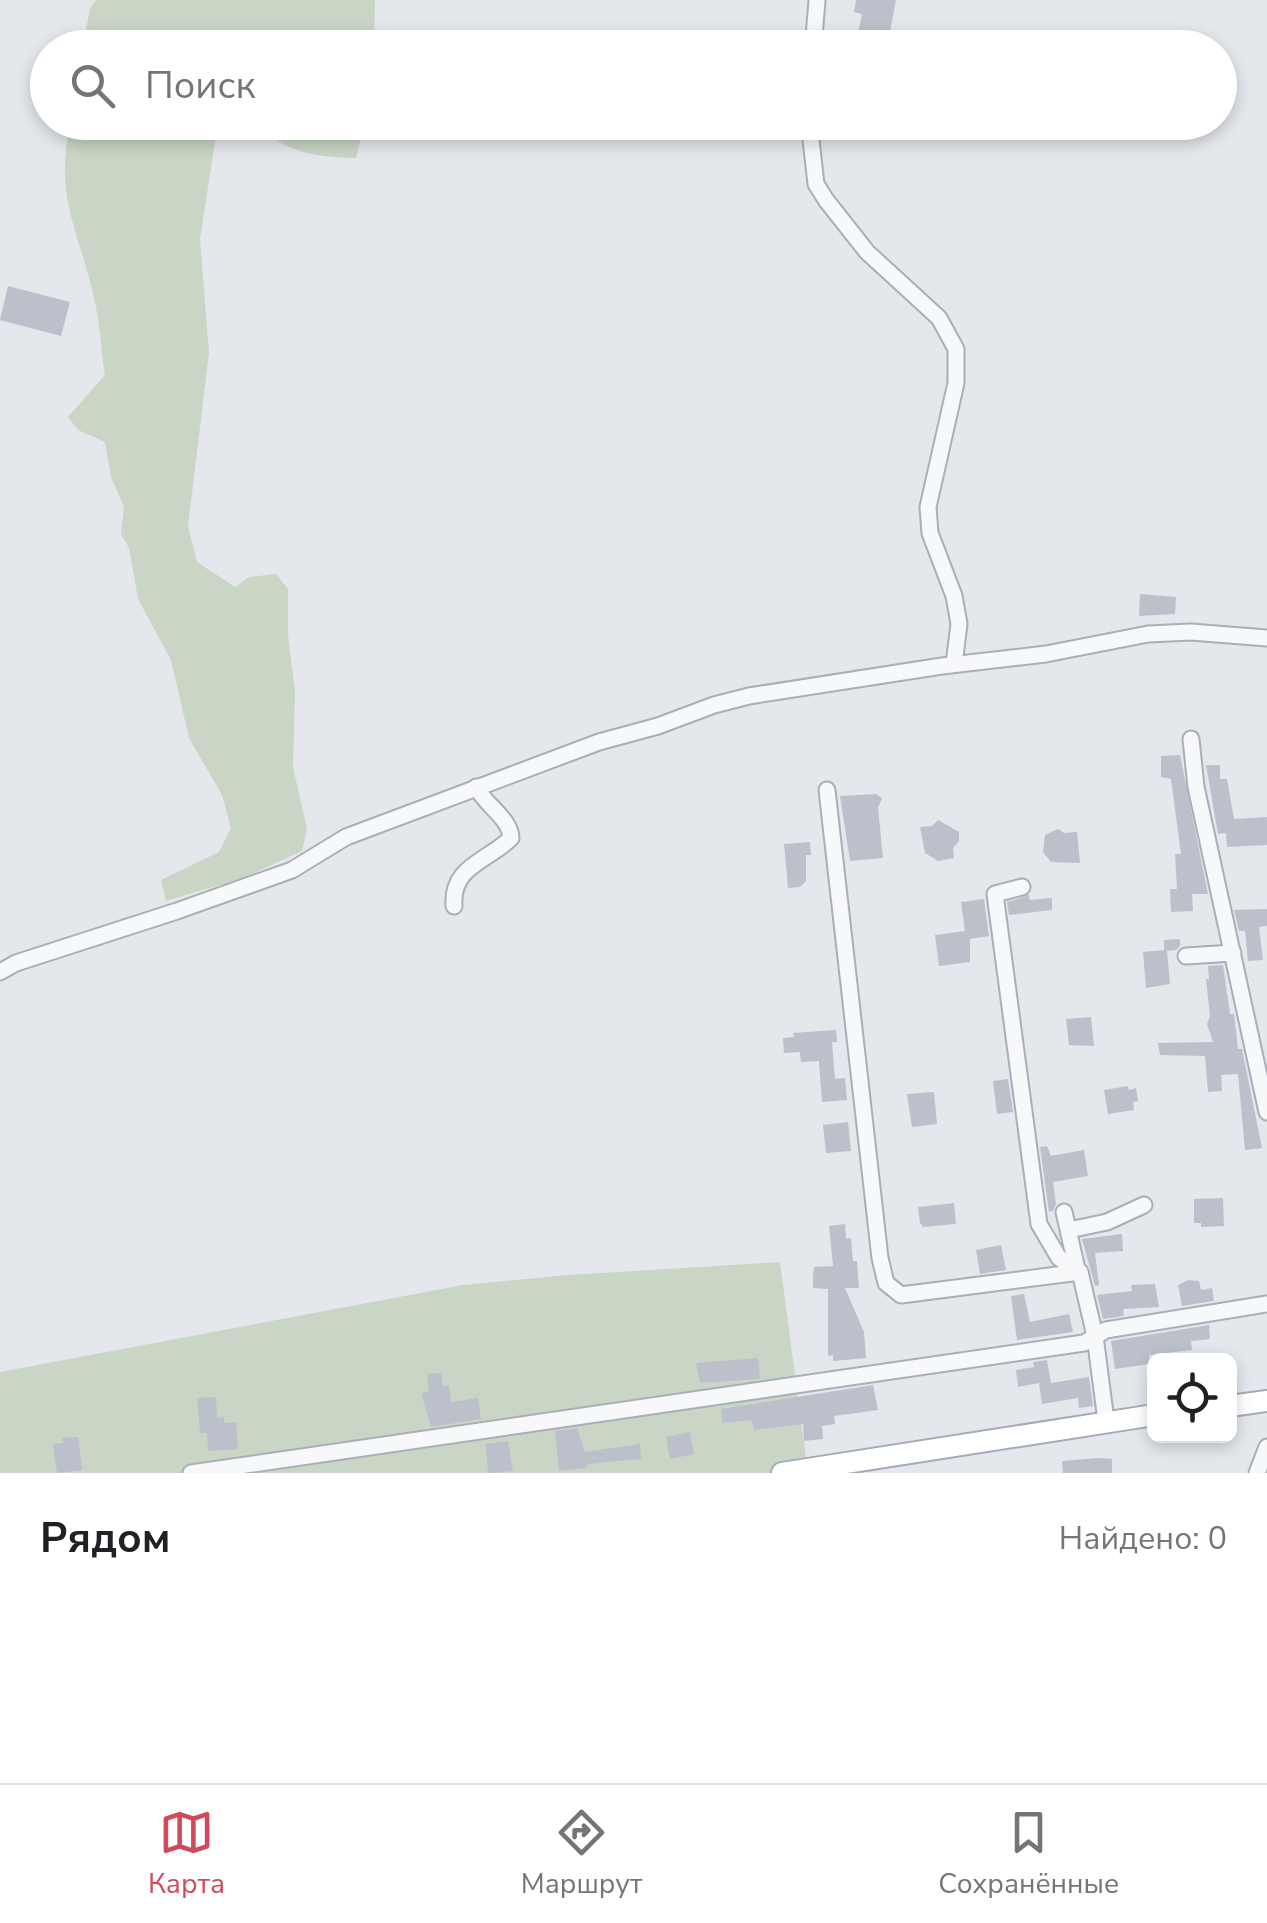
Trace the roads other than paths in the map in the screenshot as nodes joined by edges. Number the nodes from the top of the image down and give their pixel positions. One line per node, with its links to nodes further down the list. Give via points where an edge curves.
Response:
1 (817, 1): 2 (street)
2 (815, 30)
3 (811, 140): 5 (street, via 816,184 867,252 939,318 956,349 956,384 928,508 959,624)
4 (1267, 638): 5 (street, via 1148,634)
5 (954, 664): 7 (street, via 714,704)
6 (1191, 739): 11 (street)
7 (476, 787): 10 (street, via 508,824 510,838 467,869); 13 (street, via 346,837 292,870)
8 (827, 790): 18 (street, via 886,1283 901,1295)
9 (1022, 888): 18 (street, via 995,894 1028,1160 1040,1224 1060,1258)
10 (454, 906)
11 (1233, 952): 12 (street); 14 (street)
12 (1186, 956)
13 (0, 972)
14 (1267, 1112)
15 (1144, 1205): 17 (street)
16 (1064, 1212): 17 (street)
17 (1070, 1230): 18 (street)
18 (1078, 1270): 20 (street)
19 (1267, 1304): 20 (street)
20 (1095, 1336): 24 (street); 26 (street, via 1084,1343)
21 (1267, 1401): 22 (main road)
22 (1237, 1405)
23 (1147, 1416): 24 (main road)
24 (1106, 1421): 27 (main road)
25 (1267, 1447): 28 (street)
26 (191, 1473)
27 (782, 1473)
28 (1257, 1473)

